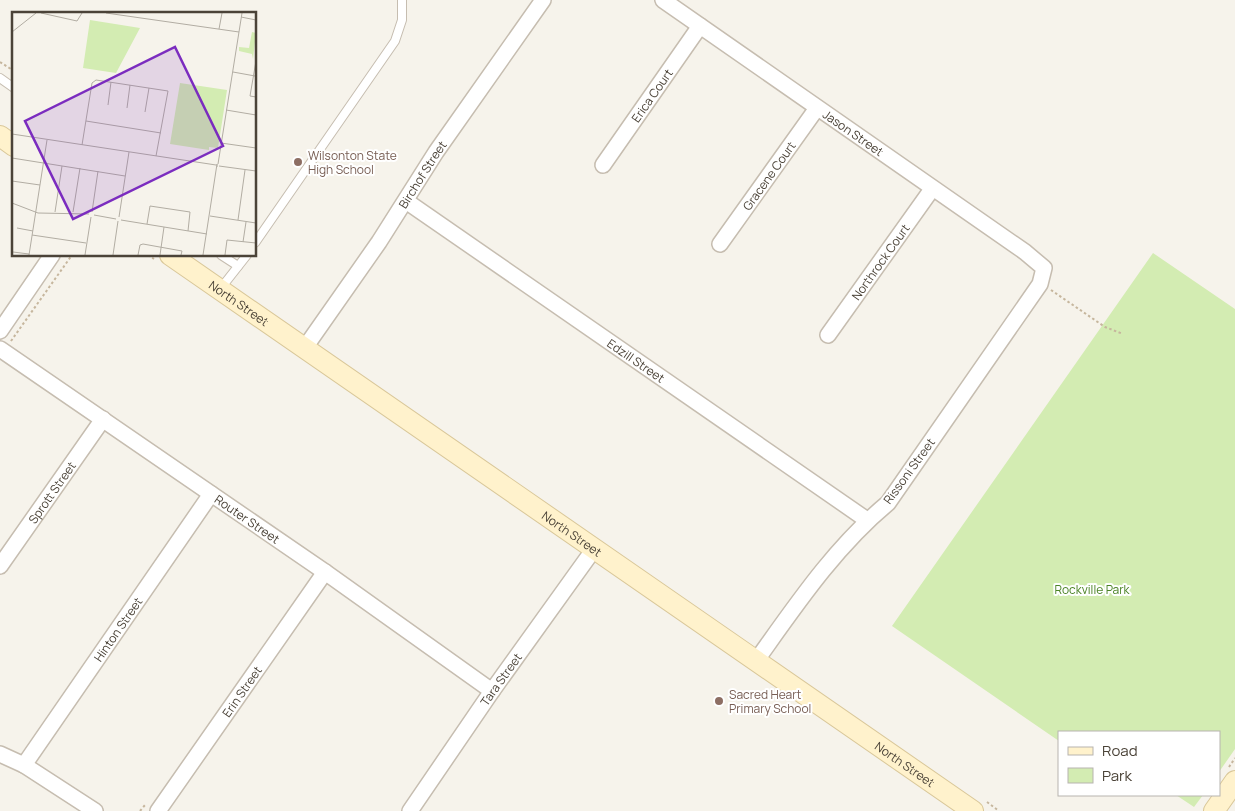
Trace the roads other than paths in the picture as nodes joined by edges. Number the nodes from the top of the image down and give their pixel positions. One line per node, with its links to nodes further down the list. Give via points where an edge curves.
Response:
1 (402, 0): 13 (lane, via 402,20 395,41)
2 (543, 0): 12 (street, Birchof Street, via 436,152)
3 (663, 0): 4 (street, Jason Street)
4 (700, 26): 7 (street, Jason Street); 10 (street, Erica Court)
5 (0, 78): 6 (lane)
6 (12, 87)
7 (817, 108): 11 (street, Jason Street); 14 (street, Gracene Court)
8 (0, 136): 9 (street)
9 (12, 145)
10 (602, 165)
11 (932, 188): 20 (street, Jason Street); 23 (street, Northrock Court)
12 (406, 201): 24 (street, Birchof Street); 28 (street, Edzill Street)
13 (256, 242)
14 (720, 244)
15 (51, 256): 22 (street)
16 (171, 256): 21 (street, North Street)
17 (223, 256): 19 (lane)
18 (246, 256): 19 (lane)
19 (238, 266): 21 (lane)
20 (1044, 268): 28 (street, Rissoni Street, via 1040,284 888,503)
21 (220, 290): 24 (street, North Street)
22 (0, 331)
23 (828, 335)
24 (304, 349): 29 (street, North Street)
25 (2, 351): 26 (street, Router Street)
26 (103, 419): 27 (street, Router Street); 30 (street, Sprott Street)
27 (211, 494): 31 (street, Router Street); 35 (street, Hinton Street)
28 (867, 520): 32 (street, Rissoni Street, via 813,582)
29 (594, 549): 32 (street, North Street); 33 (street, Tara Street)
30 (0, 566)
31 (325, 572): 33 (street, Router Street); 38 (street, Erin Street)
32 (756, 661): 40 (street, North Street)
33 (492, 691): 39 (street, Tara Street)
34 (0, 754): 35 (street)
35 (24, 766): 37 (street)
36 (1234, 785): 41 (street)
37 (95, 811)
38 (158, 811)
39 (410, 811)
40 (973, 811)
41 (1214, 811)

